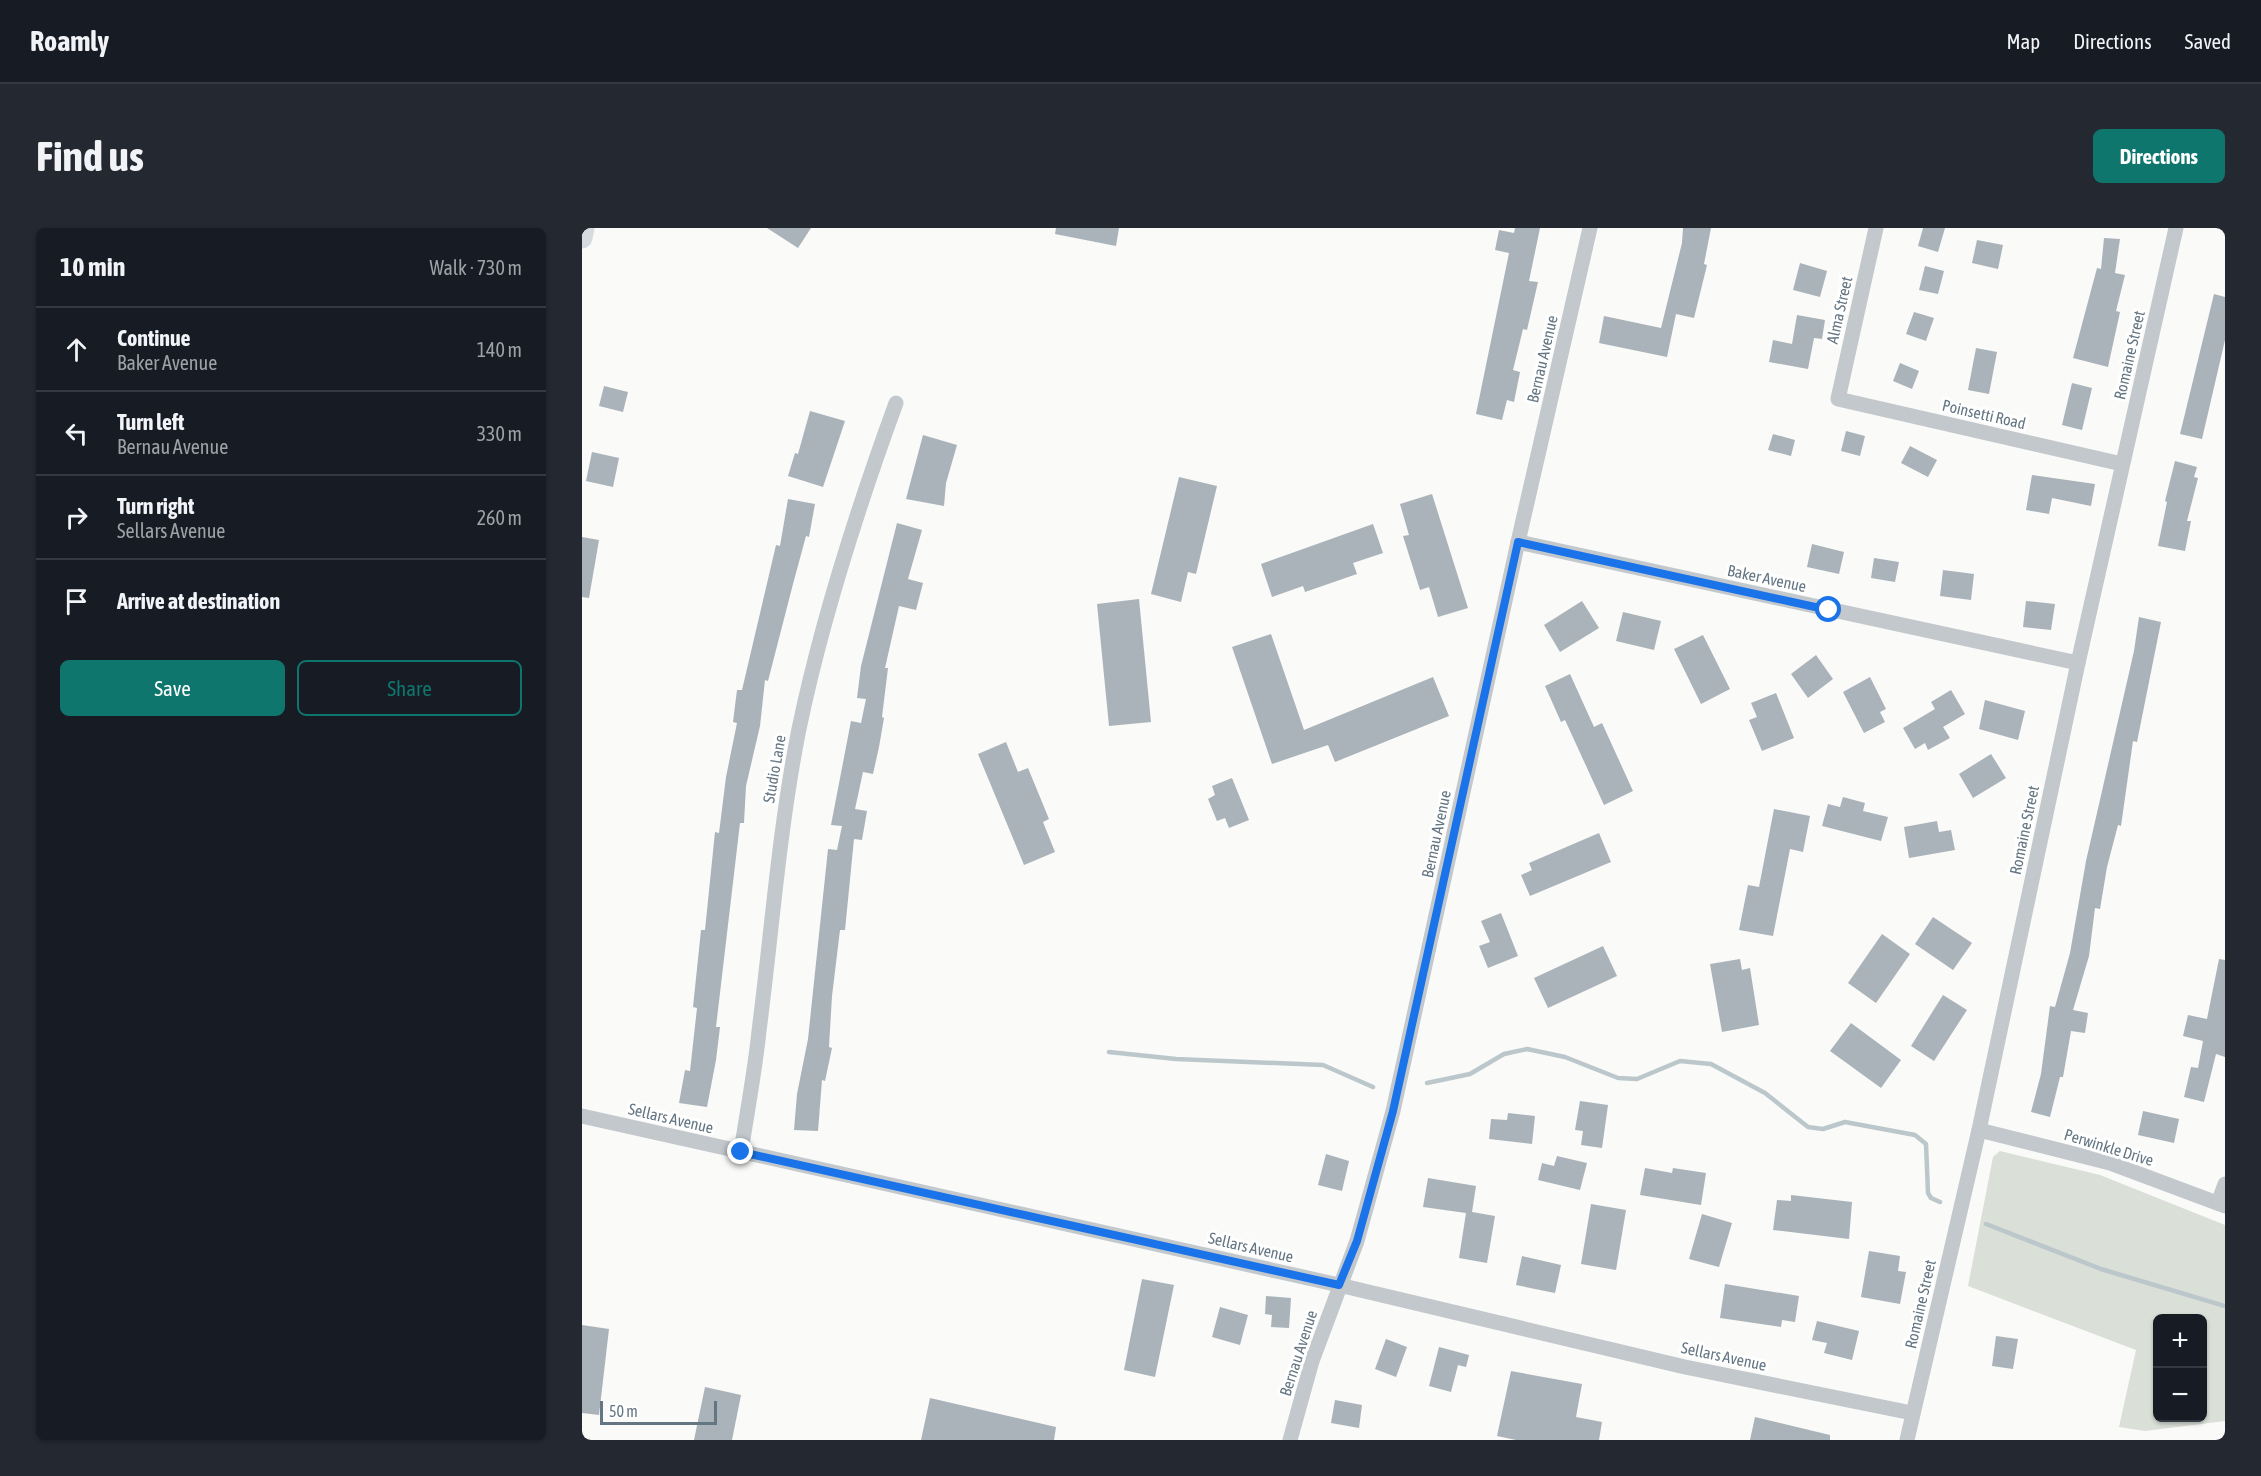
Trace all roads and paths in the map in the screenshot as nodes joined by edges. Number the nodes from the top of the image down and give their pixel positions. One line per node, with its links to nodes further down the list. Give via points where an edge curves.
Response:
1 (584, 228): 5 (main road)
2 (1590, 228): 9 (street, Bernau Avenue)
3 (1876, 228): 6 (street, Alma Street)
4 (2176, 228): 8 (street, Romaine Street)
5 (582, 238)
6 (1838, 399): 8 (street, Poinsetti Road)
7 (896, 403): 13 (street, Studio Lane, via 858,508 799,729 780,836 759,1033)
8 (2122, 464): 10 (street, Romaine Street)
9 (1518, 542): 10 (street, Baker Avenue); 16 (street, Bernau Avenue, via 1393,1111 1359,1233)
10 (2078, 663): 12 (street, Romaine Street)
11 (582, 1116): 13 (street, Sellars Avenue)
12 (1979, 1130): 15 (street, Perwinkle Drive, via 2110,1163); 17 (street, Romaine Street)
13 (741, 1152): 16 (street, Sellars Avenue)
14 (2225, 1184): 15 (street)
15 (2221, 1205)
16 (1339, 1285): 17 (street, Sellars Avenue, via 1685,1367); 18 (street, Bernau Avenue)
17 (1912, 1413): 19 (street, Romaine Street)
18 (1290, 1440)
19 (1907, 1440)

